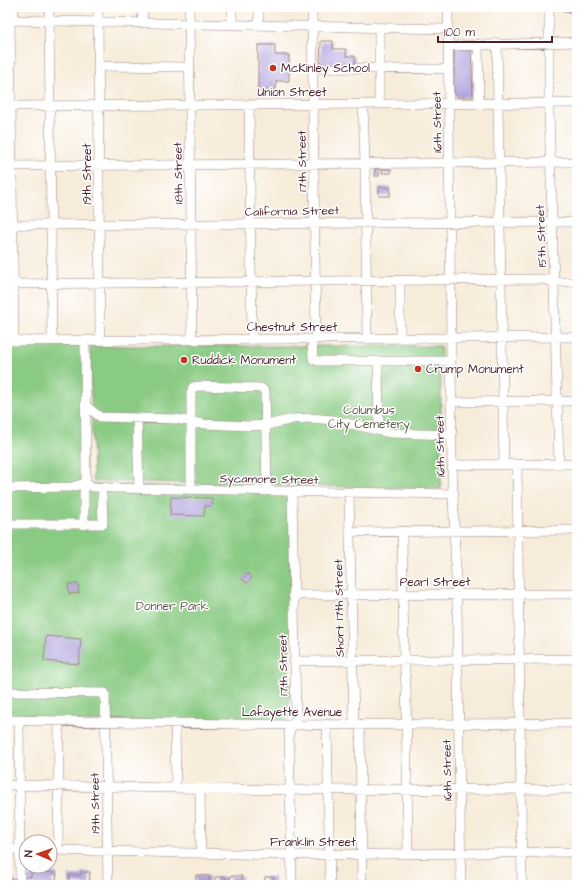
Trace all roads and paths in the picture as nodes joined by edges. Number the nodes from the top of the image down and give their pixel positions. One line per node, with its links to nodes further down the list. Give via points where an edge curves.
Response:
1 (14, 7): 11 (street)
2 (49, 7): 12 (street)
3 (98, 7): 13 (street, 19th Street)
4 (143, 7): 14 (street)
5 (189, 7): 15 (street, 18th Street)
6 (232, 7): 16 (street)
7 (259, 7): 17 (street)
8 (312, 7): 18 (street, 17th Street)
9 (448, 7): 20 (street, 16th Street)
10 (549, 7): 21 (street, 15th Street)
11 (10, 20): 12 (street); 41 (street)
12 (48, 20): 13 (street); 42 (street)
13 (98, 21): 14 (street); 26 (street, 19th Street)
14 (142, 22): 15 (street)
15 (188, 24): 16 (street); 27 (street, 18th Street)
16 (232, 25): 17 (street)
17 (259, 25): 18 (street)
18 (312, 27): 19 (street); 28 (street, 17th Street)
19 (379, 28): 20 (street); 29 (street)
20 (448, 29): 25 (street, 16th Street)
21 (549, 42): 22 (street); 23 (street); 31 (street, 15th Street)
22 (577, 42)
23 (497, 43): 24 (street); 40 (street)
24 (478, 44): 25 (street); 39 (street)
25 (448, 46): 30 (street, 16th Street)
26 (98, 66): 27 (street); 43 (street, 19th Street)
27 (189, 67): 33 (street, 18th Street)
28 (312, 68): 29 (street); 35 (street, 17th Street)
29 (378, 68): 30 (street); 37 (street)
30 (448, 69): 38 (street, 16th Street)
31 (549, 103): 32 (street, Union Street); 40 (street, Union Street); 47 (street, 15th Street)
32 (577, 103)
33 (190, 104): 34 (street, Union Street); 43 (street, Union Street); 54 (street, 18th Street)
34 (249, 104): 35 (street, Union Street); 48 (street)
35 (313, 104): 36 (street, Union Street); 45 (street, 17th Street)
36 (363, 104): 37 (street, Union Street); 49 (street)
37 (379, 104): 38 (street, Union Street)
38 (448, 104): 39 (street, Union Street); 46 (street, 16th Street)
39 (479, 104): 40 (street, Union Street)
40 (497, 104): 50 (street)
41 (9, 106): 42 (street, Union Street); 52 (street)
42 (49, 106): 43 (street, Union Street); 53 (street)
43 (98, 106): 51 (street, 19th Street)
44 (577, 162): 47 (street)
45 (314, 163): 48 (street); 49 (street); 59 (street, 17th Street)
46 (449, 163): 49 (street); 50 (street); 55 (street, 16th Street)
47 (551, 163): 50 (street); 57 (street, 15th Street)
48 (250, 164): 54 (street); 62 (street)
49 (365, 164): 60 (street)
50 (498, 164): 56 (street)
51 (99, 165): 53 (street); 54 (street); 65 (street, 19th Street)
52 (9, 166): 53 (street); 63 (street)
53 (51, 166): 64 (street)
54 (190, 166): 61 (street, 18th Street)
55 (450, 222): 56 (street, California Street); 60 (street, California Street); 69 (street, 16th Street)
56 (499, 222): 57 (street, California Street); 70 (street)
57 (552, 222): 58 (street, California Street); 73 (street, 15th Street)
58 (577, 222)
59 (314, 223): 60 (street, California Street); 62 (street, California Street); 66 (street, 17th Street)
60 (366, 223): 67 (street)
61 (191, 224): 62 (street, California Street); 65 (street, California Street); 71 (street, 18th Street)
62 (251, 224): 72 (street)
63 (10, 225): 64 (street, California Street); 76 (street)
64 (52, 225): 65 (street, California Street); 77 (street)
65 (99, 225): 75 (street, 19th Street)
66 (315, 281): 67 (street); 72 (street); 90 (street, 17th Street)
67 (366, 281): 68 (street); 85 (street)
68 (400, 281): 69 (street); 80 (street)
69 (451, 281): 70 (street); 81 (street, 16th Street)
70 (501, 281): 73 (street, via 542,279); 82 (street)
71 (191, 282): 72 (street); 75 (street); 83 (street, 18th Street)
72 (251, 282): 84 (street)
73 (554, 282): 74 (street); 78 (street, 15th Street)
74 (577, 282)
75 (100, 283): 77 (street); 89 (street, 19th Street)
76 (10, 284): 77 (street); 86 (street)
77 (52, 284): 87 (street)
78 (556, 337): 79 (street, Chestnut Street); 82 (street, Chestnut Street); 93 (street, 15th Street)
79 (577, 337)
80 (400, 338): 81 (street, Chestnut Street); 85 (street, Chestnut Street)
81 (451, 338): 82 (street, Chestnut Street); 92 (street, 16th Street)
82 (502, 338): 95 (street)
83 (192, 339): 84 (street, Chestnut Street); 89 (street, Chestnut Street)
84 (252, 339): 90 (street, Chestnut Street)
85 (367, 339): 90 (street, Chestnut Street)
86 (11, 340): 87 (street, Chestnut Street)
87 (52, 340): 88 (street, Chestnut Street)
88 (85, 340): 89 (street, Chestnut Street); 97 (street)
89 (100, 340)
90 (314, 340): 91 (street, 17th Street, via 313,359 318,361)
91 (378, 362): 92 (street); 103 (street)
92 (451, 362): 96 (street, 16th Street)
93 (557, 400): 94 (street); 95 (street); 107 (street, 15th Street)
94 (577, 400)
95 (503, 401): 96 (street); 105 (street)
96 (452, 402): 104 (street, 16th Street)
97 (85, 406): 98 (street); 102 (street)
98 (100, 417): 99 (street); 102 (street)
99 (137, 418): 100 (street); 112 (street)
100 (190, 421): 101 (street, via 204,424); 101 (street, via 193,387 262,388 265,391); 113 (street)
101 (267, 425): 103 (street, via 311,418); 114 (street)
102 (86, 427): 110 (street)
103 (379, 430): 104 (street, via 390,433)
104 (452, 435): 109 (street, 16th Street)
105 (504, 464): 106 (street); 109 (street)
106 (517, 464): 107 (street); 124 (street)
107 (559, 464): 108 (street)
108 (577, 464)
109 (452, 465): 117 (street, 16th Street)
110 (85, 484): 111 (street, Sycamore Street, via 72,487); 112 (street, Sycamore Street, via 93,487); 120 (street)
111 (7, 488)
112 (139, 489): 113 (street, Sycamore Street)
113 (192, 490): 114 (street, Sycamore Street)
114 (267, 491): 115 (street, Sycamore Street)
115 (292, 491): 116 (street, Sycamore Street); 130 (street, 17th Street)
116 (349, 493): 117 (street, Sycamore Street); 125 (street, Short 17th Street)
117 (454, 494): 121 (street, 16th Street)
118 (102, 495): 120 (street, via 103,524)
119 (7, 524): 120 (street)
120 (84, 525)
121 (454, 530): 123 (street); 124 (street); 127 (street, 16th Street)
122 (577, 530): 124 (street)
123 (402, 531): 125 (street); 126 (street)
124 (517, 531): 128 (street)
125 (350, 532): 131 (street, Short 17th Street)
126 (404, 594): 127 (street, Pearl Street); 131 (street, Pearl Street); 137 (street)
127 (456, 594): 128 (street, Pearl Street); 135 (street, 16th Street)
128 (518, 594): 129 (street, Pearl Street); 133 (street)
129 (577, 594)
130 (293, 595): 131 (street, Pearl Street); 134 (street, 17th Street)
131 (351, 595): 136 (street, Short 17th Street)
132 (577, 659): 133 (street)
133 (519, 660): 135 (street); 145 (street)
134 (294, 661): 136 (street); 150 (street, 17th Street, via 296,718)
135 (457, 661): 137 (street); 144 (street, 16th Street)
136 (352, 662): 137 (street); 148 (street, Short 17th Street)
137 (404, 662): 149 (street)
138 (7, 692): 142 (street, 19th Street, via 105,693)
139 (7, 720): 140 (street, Lafayette Avenue)
140 (19, 720): 141 (street, Lafayette Avenue); 152 (street)
141 (59, 721): 142 (street, Lafayette Avenue); 153 (street)
142 (106, 721): 143 (street, Lafayette Avenue); 154 (street, 19th Street)
143 (175, 723): 150 (street, Lafayette Avenue); 155 (street)
144 (458, 723): 145 (street, Lafayette Avenue); 149 (street, Lafayette Avenue); 163 (street, 16th Street)
145 (519, 723): 146 (street, Lafayette Avenue); 157 (street)
146 (577, 723)
147 (327, 724): 148 (street, Lafayette Avenue); 150 (street, Lafayette Avenue); 160 (street)
148 (357, 724): 149 (street, Lafayette Avenue); 161 (street, Short 17th Street)
149 (406, 724): 162 (street)
150 (293, 725): 159 (street, 17th Street, via 289,732)
151 (7, 785): 152 (street)
152 (19, 785): 153 (street); 164 (street)
153 (58, 786): 154 (street); 165 (street)
154 (107, 787): 155 (street); 169 (street, 19th Street)
155 (176, 788): 156 (street)
156 (200, 789): 159 (street); 172 (street)
157 (520, 789): 158 (street); 163 (street); 170 (street)
158 (577, 789)
159 (290, 790): 160 (street); 177 (street, 17th Street)
160 (329, 790): 161 (street); 175 (street)
161 (361, 790): 162 (street); 176 (street, Short 17th Street)
162 (406, 790): 163 (street); 173 (street)
163 (459, 790): 174 (street, 16th Street)
164 (22, 834)
165 (55, 834)
166 (7, 849): 167 (street)
167 (18, 849)
168 (58, 850): 169 (street, Franklin Street)
169 (108, 851): 172 (street, Franklin Street); 180 (street, 19th Street)
170 (522, 852): 171 (street, Franklin Street); 174 (street, Franklin Street); 185 (street)
171 (577, 852)
172 (201, 853): 177 (street, Franklin Street)
173 (408, 853): 174 (street, Franklin Street); 176 (street, Franklin Street)
174 (460, 853): 184 (street, 16th Street)
175 (329, 854): 176 (street, Franklin Street); 177 (street, Franklin Street); 182 (street)
176 (361, 854): 183 (street, Short 17th Street)
177 (291, 855): 181 (street, 17th Street)
178 (21, 874): 179 (street)
179 (20, 885)
180 (108, 885)
181 (292, 885)
182 (330, 885)
183 (362, 885)
184 (461, 885)
185 (522, 885)

